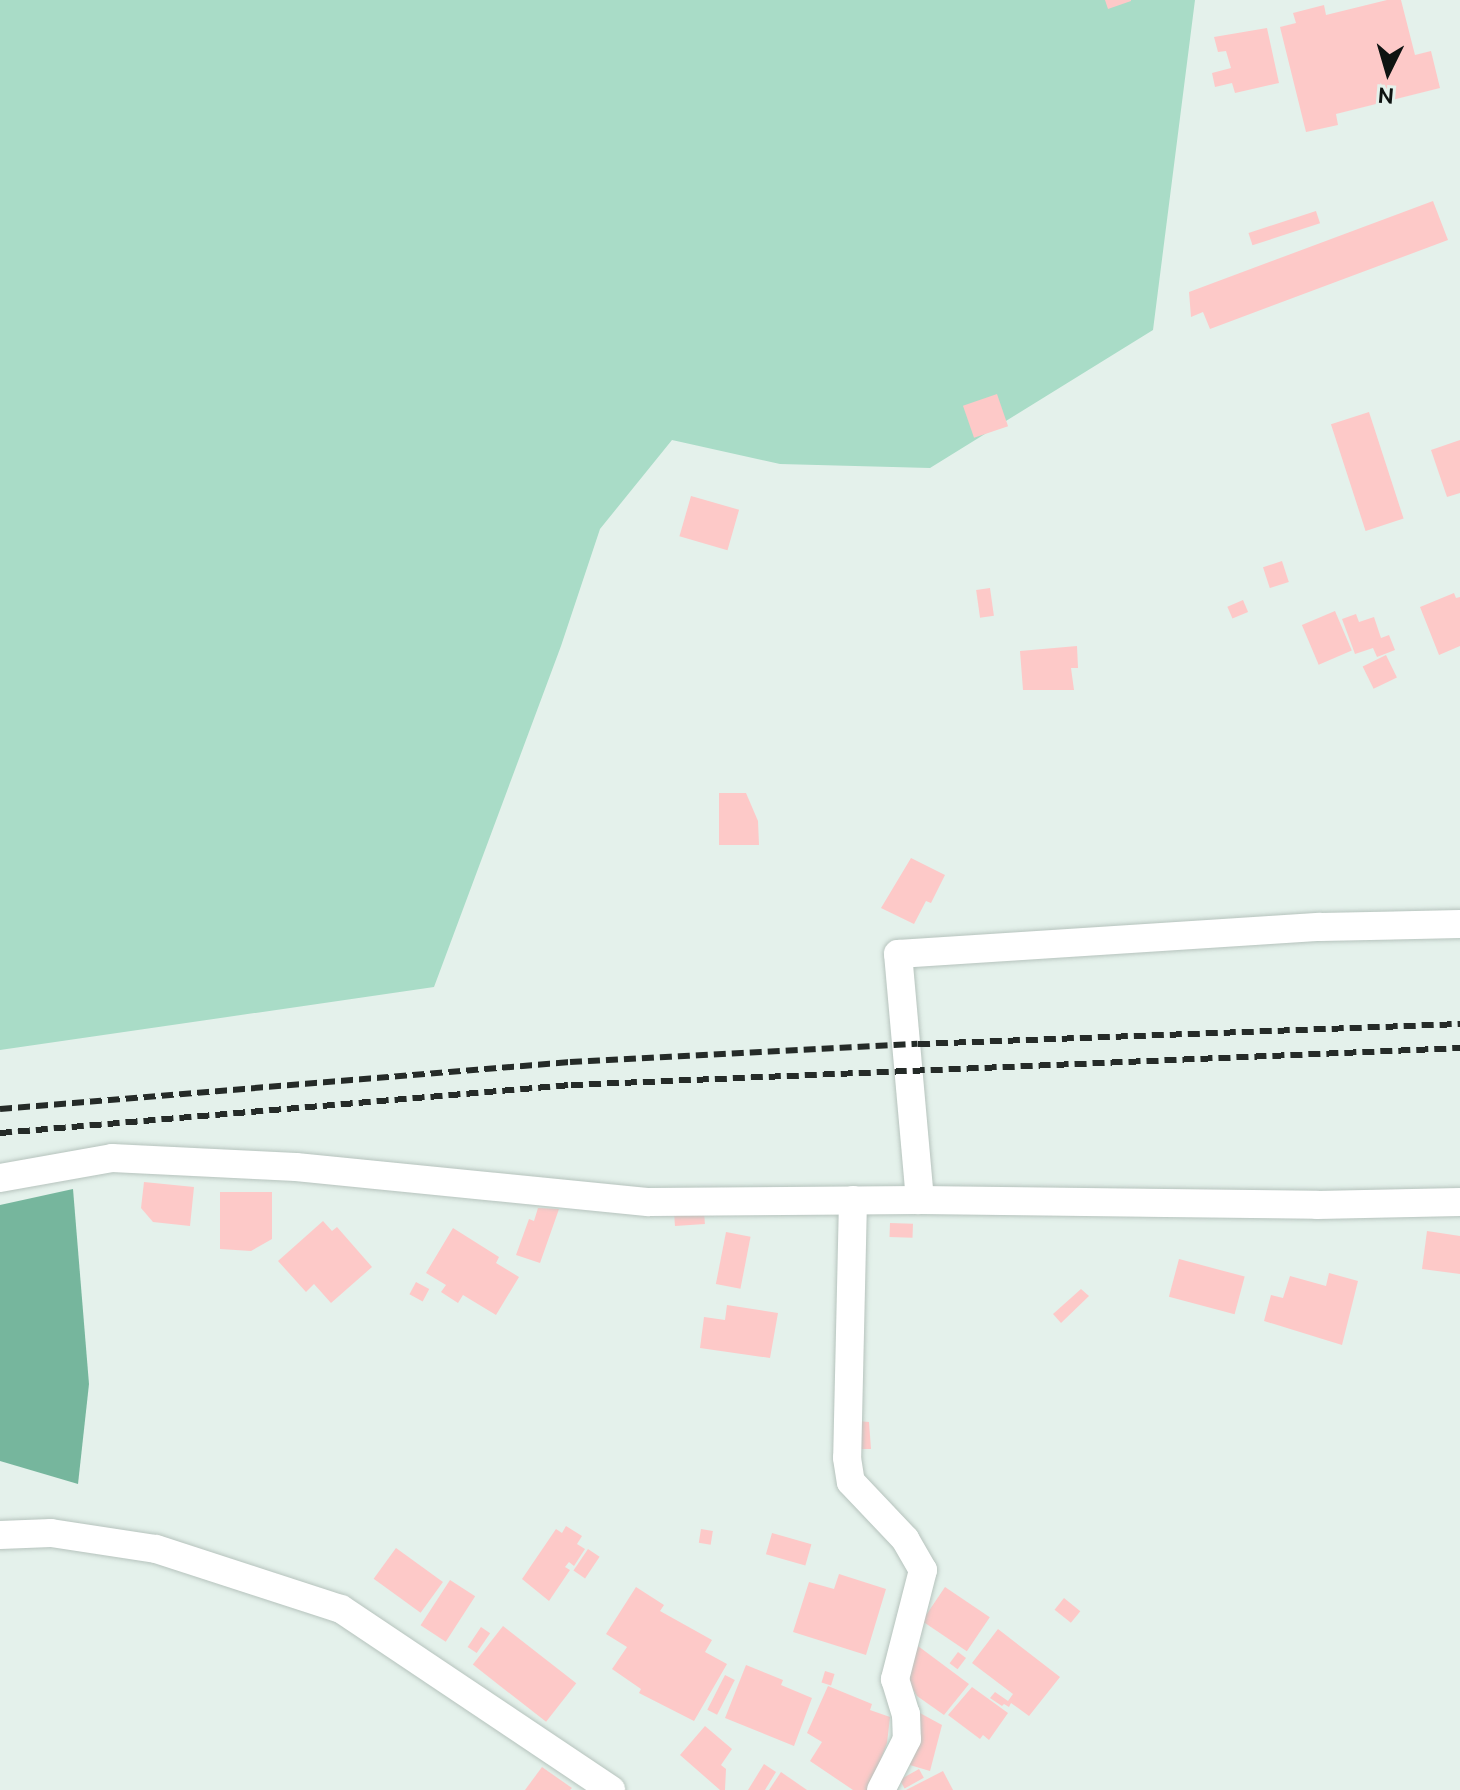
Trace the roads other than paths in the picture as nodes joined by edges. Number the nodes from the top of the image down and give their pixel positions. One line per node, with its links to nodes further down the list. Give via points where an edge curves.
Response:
1 (1460, 924): 4 (street, via 1320,927 898,954)
2 (0, 1178): 3 (street, via 112,1158 296,1167 649,1202)
3 (853, 1200): 4 (street); 8 (street, via 851,1482 905,1539 923,1570 895,1679 907,1739)
4 (920, 1200): 5 (street)
5 (1460, 1202)
6 (0, 1535): 7 (street, via 51,1533 156,1549 341,1609)
7 (611, 1790)
8 (881, 1790)

